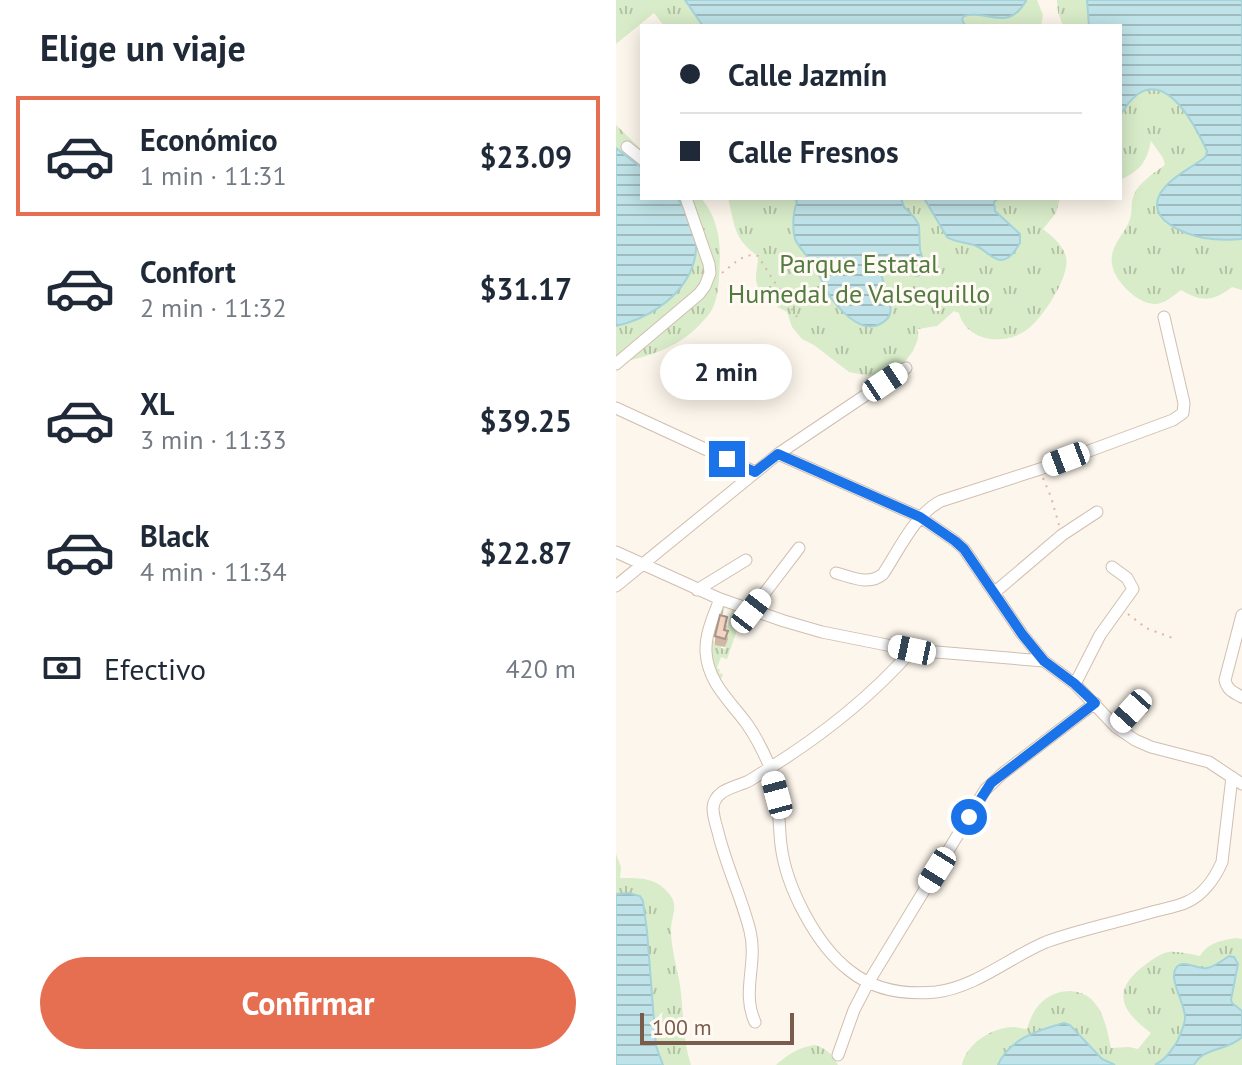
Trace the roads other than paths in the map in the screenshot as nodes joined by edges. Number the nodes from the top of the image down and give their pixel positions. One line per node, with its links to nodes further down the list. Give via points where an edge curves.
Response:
1 (627, 147): 2 (street)
2 (640, 157)
3 (687, 200): 5 (street, via 709,264 705,286)
4 (1164, 317): 11 (street, via 1183,413 941,501)
5 (616, 364)
6 (906, 368): 8 (street)
7 (616, 408): 9 (street)
8 (778, 454): 9 (street); 11 (street)
9 (755, 472): 15 (street)
10 (1097, 512): 20 (street)
11 (920, 517): 17 (street, via 877,579); 20 (street, via 964,549)
12 (799, 548): 22 (street)
13 (616, 552): 15 (street)
14 (746, 560): 19 (street)
15 (642, 564): 18 (street); 19 (street)
16 (1112, 567): 26 (street, via 1133,589 1100,635)
17 (836, 573)
18 (616, 586)
19 (697, 590): 21 (street)
20 (995, 592): 25 (street)
21 (720, 599): 22 (street); 31 (street, via 707,636 709,668)
22 (751, 611): 24 (street)
23 (1242, 615): 27 (street, via 1225,680 1230,691)
24 (912, 650): 25 (street); 31 (street, via 855,707)
25 (1044, 661): 26 (street)
26 (1075, 684): 28 (street)
27 (1242, 697)
28 (1095, 703): 30 (street); 33 (street, via 985,790)
29 (1143, 708): 30 (street, via 1131,711)
30 (1116, 727): 32 (street, via 1151,747 1209,762)
31 (770, 768): 33 (street, via 785,868 796,896 829,950); 34 (street, via 721,793 713,809 723,857 753,944 748,999)
32 (1237, 781): 33 (street, via 1222,862 1208,885 1186,903 1048,942 940,991 914,993)
33 (868, 983): 35 (street)
34 (755, 1022)
35 (838, 1055)

